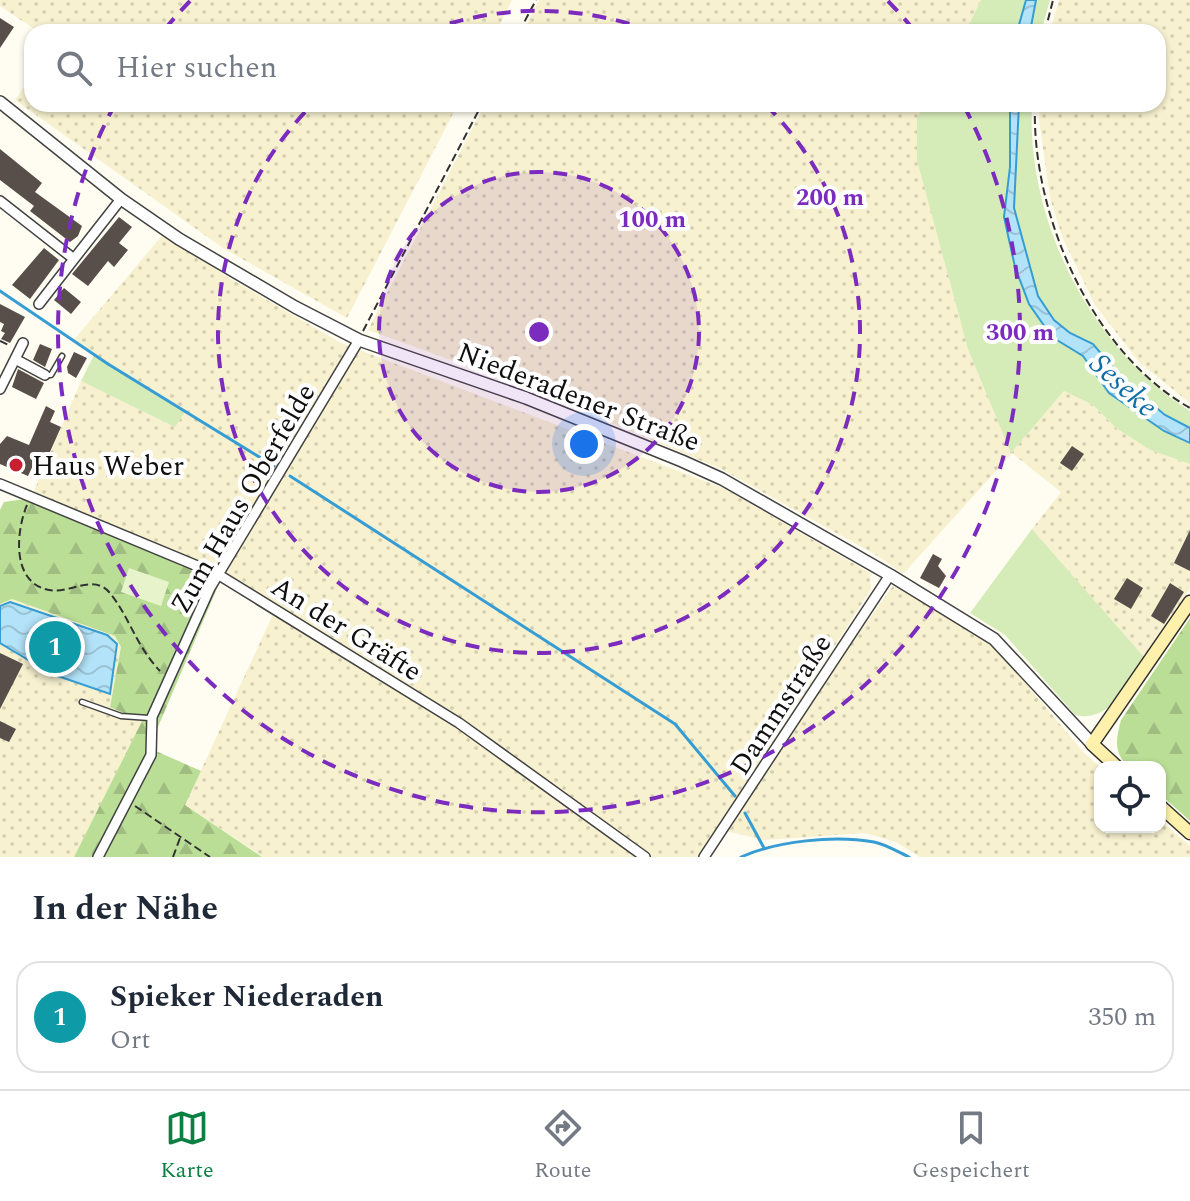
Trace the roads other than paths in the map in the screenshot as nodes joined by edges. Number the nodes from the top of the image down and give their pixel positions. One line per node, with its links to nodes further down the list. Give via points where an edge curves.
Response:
1 (0, 102): 2 (street, Niederadener Straße)
2 (121, 199): 4 (street); 6 (street, Niederadener Straße, via 248,280)
3 (0, 201): 4 (street)
4 (74, 259): 5 (street)
5 (39, 304)
6 (359, 340): 11 (street, Zum Haus Oberfelde); 12 (street, Niederadener Straße, via 526,398 682,461)
7 (62, 356): 8 (lane, via 51,375)
8 (45, 375): 9 (street, via 19,352)
9 (0, 389)
10 (0, 484): 11 (street, An der Gräfte)
11 (219, 575): 15 (street, Zum Haus Oberfelde); 21 (street, An der Gräfte, via 459,723)
12 (890, 575): 16 (street, Niederadener Straße, via 994,639); 22 (street, Dammstraße)
13 (1190, 602): 16 (main road)
14 (82, 702): 15 (lane, via 121,716)
15 (152, 717): 20 (street, Zum Haus Oberfelde, via 151,755)
16 (1092, 744): 17 (main road, Niederadener Straße)
17 (1110, 761)
18 (1166, 811): 19 (main road)
19 (1190, 833)
20 (98, 857)
21 (645, 857)
22 (704, 857)

